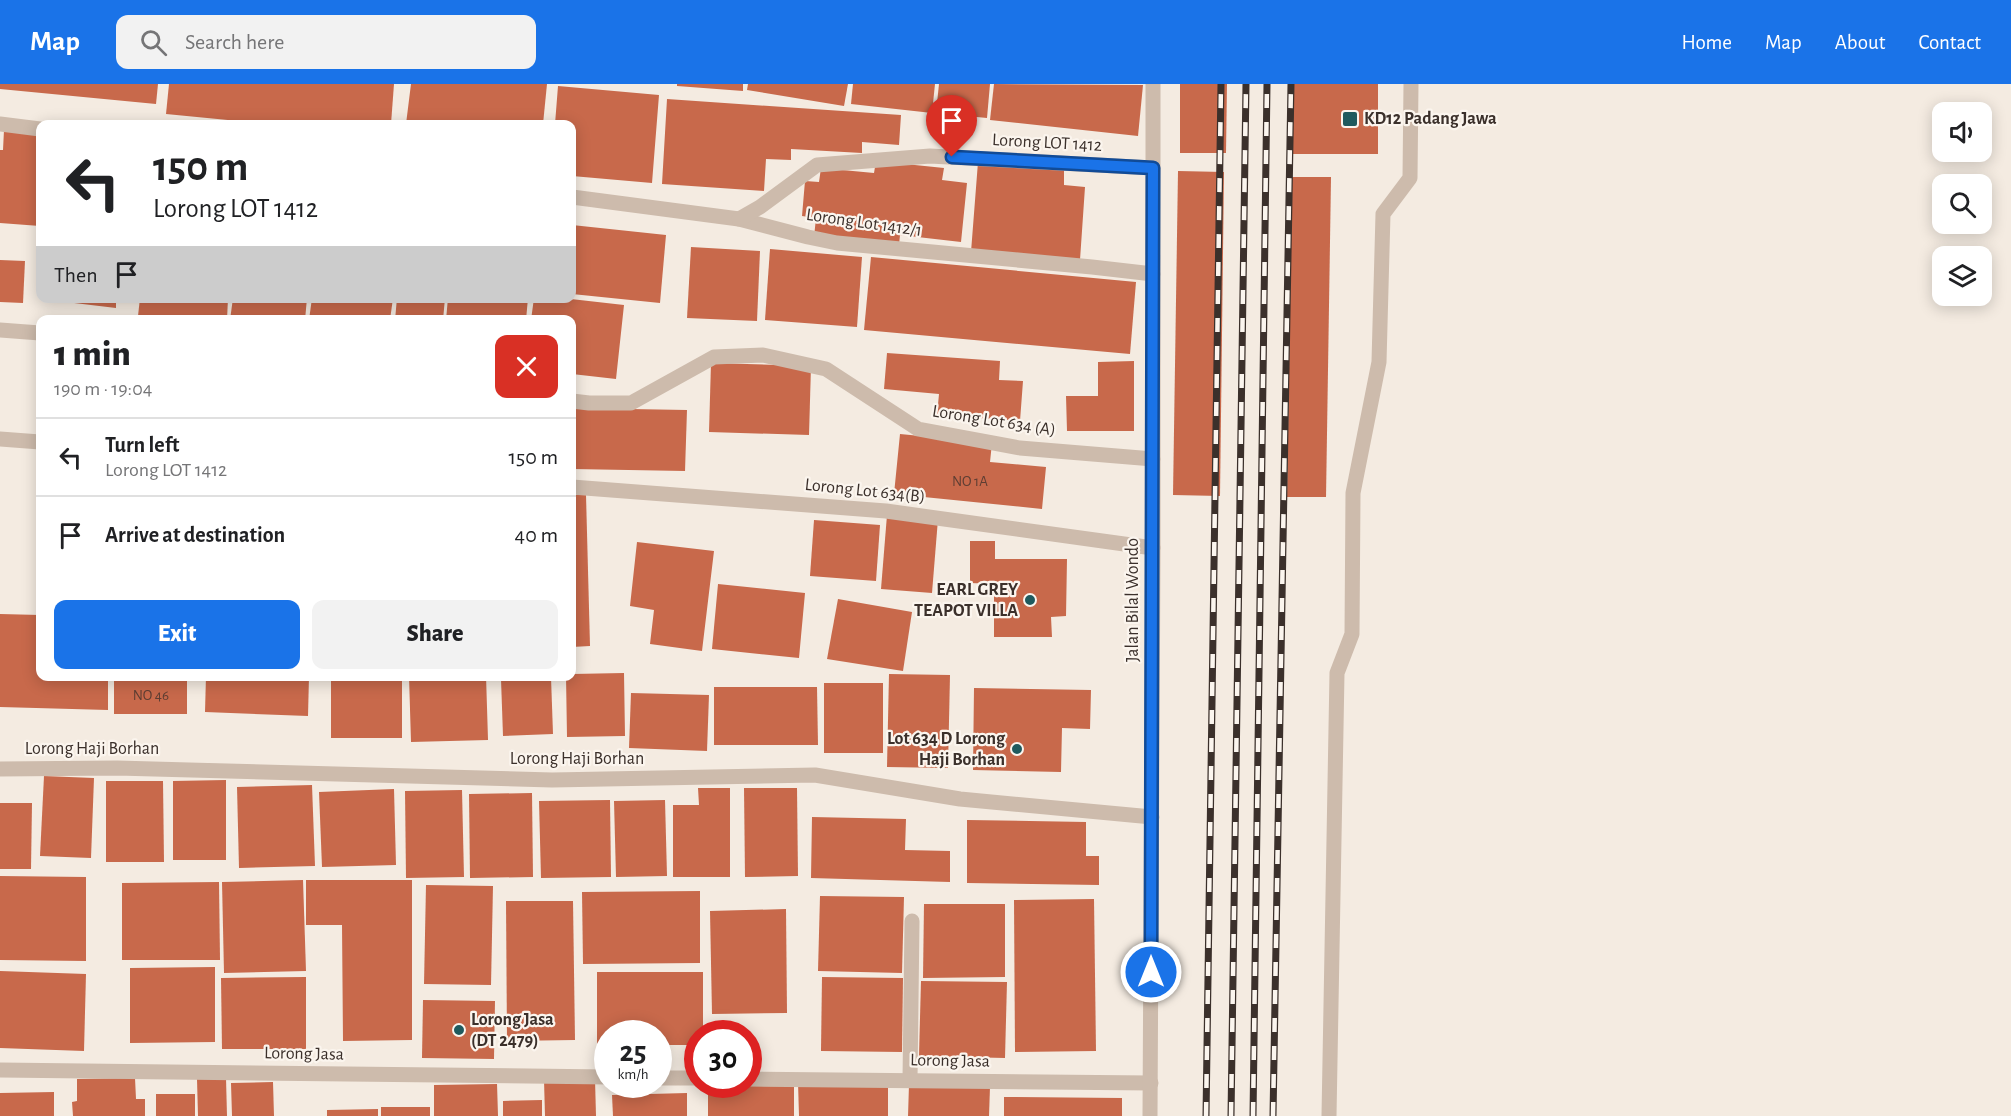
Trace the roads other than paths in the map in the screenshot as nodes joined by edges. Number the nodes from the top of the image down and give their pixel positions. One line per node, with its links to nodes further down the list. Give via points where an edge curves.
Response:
1 (1153, 84): 5 (street, Jalan Bilal Wondo)
2 (1411, 84): 26 (street, via 1410,178 1383,214 1379,362 1353,493 1352,634 1337,673)
3 (0, 124): 4 (street)
4 (36, 128)
5 (1153, 168): 7 (street, Lorong LOT 1412, via 930,156 817,165); 8 (street, Jalan Bilal Wondo)
6 (576, 198): 7 (street, Lorong Lot 1412/1)
7 (740, 219): 8 (street, Lorong Lot 1412/1, via 837,243)
8 (1153, 274): 14 (street, Jalan Bilal Wondo)
9 (0, 330): 10 (street)
10 (36, 333)
11 (576, 401): 14 (street, Lorong Lot 634 (A), via 631,403 714,357 763,355 826,369 918,429 1020,448)
12 (0, 439): 13 (street)
13 (36, 442)
14 (1153, 459): 16 (street, Jalan Bilal Wondo)
15 (576, 487): 16 (street, Lorong Lot 634(B), via 886,511)
16 (1153, 548): 18 (street, Jalan Bilal Wondo)
17 (0, 769): 18 (street, Lorong Haji Borhan, via 117,768 552,780 815,775 960,799)
18 (1152, 817): 24 (street, Jalan Bilal Wondo)
19 (912, 921): 23 (street)
20 (0, 1070): 21 (street, Lorong Jasa)
21 (594, 1077)
22 (762, 1079): 23 (street, Lorong Jasa)
23 (910, 1080): 24 (street, Lorong Jasa)
24 (1151, 1083): 25 (street, Jalan Bilal Wondo)
25 (1150, 1116)
26 (1329, 1116)

